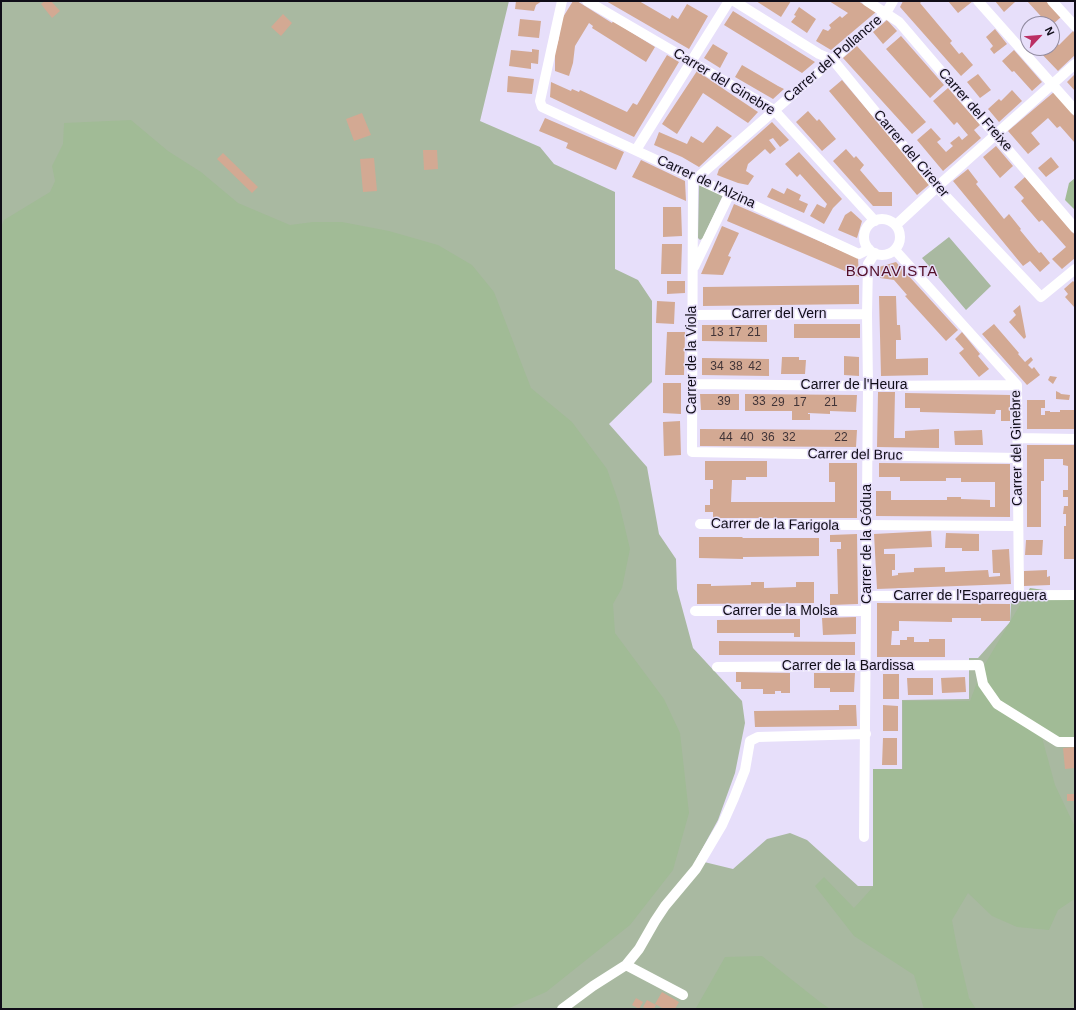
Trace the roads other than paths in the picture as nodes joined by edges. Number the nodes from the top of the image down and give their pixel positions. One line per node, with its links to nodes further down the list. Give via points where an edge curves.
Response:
1 (562, 1): 18 (street, Carrer de l'Alzina, via 540,101 542,107)
2 (587, 1): 12 (street, Carrer del Ginebre)
3 (729, 1): 12 (street)
4 (734, 1): 11 (street, Carrer del Cirerer, via 819,54)
5 (866, 1): 9 (street, Carrer del Freixe)
6 (893, 1): 9 (street, Carrer del Pollancre)
7 (978, 1): 14 (street)
8 (1052, 1): 10 (street)
9 (886, 13): 11 (street, Carrer del Pollancre); 17 (street, Carrer del Freixe, via 899,22)
10 (1075, 26)
11 (833, 60): 15 (street, Carrer del Pollancre); 20 (street, Carrer del Cirerer)
12 (691, 61): 15 (street, Carrer del Ginebre); 18 (street)
13 (1075, 64): 14 (street)
14 (1052, 85): 16 (street); 17 (street)
15 (774, 110): 19 (street, Carrer del Pollancre); 22 (street, Carrer del Ginebre)
16 (1075, 110)
17 (996, 135): 20 (street); 24 (street, Carrer del Freixe)
18 (636, 150): 19 (street, Carrer de l'Alzina)
19 (695, 177): 21 (street, Carrer de l'Alzina); 27 (street, Carrer de la Viola)
20 (937, 187): 23 (street); 28 (street, Carrer del Cirerer, via 1041,297)
21 (730, 193): 26 (street, Carrer de l'Alzina, via 859,254); 27 (street, Carrer de la Viola)
22 (875, 221): 23 (street, via 890,220); 26 (street, via 865,233 865,242)
23 (896, 225): 25 (street, via 900,233 900,242)
24 (1075, 228)
25 (895, 250): 26 (street, via 885,254); 32 (street, Carrer del Ginebre)
26 (872, 251): 29 (street, Carrer de la Gódua, via 868,264)
27 (693, 269): 30 (street, Carrer de la Viola)
28 (1075, 269)
29 (866, 314): 30 (street, Carrer del Vern); 33 (street, Carrer de la Gódua)
30 (692, 315): 31 (street, Carrer de la Viola)
31 (692, 384): 33 (street, Carrer de l'Heura); 36 (street, Carrer de la Viola)
32 (1017, 385): 33 (street, Carrer de l'Heura); 34 (street, Carrer del Ginebre)
33 (868, 386): 37 (street, Carrer de la Gódua)
34 (1018, 438): 35 (street); 38 (street, Carrer del Ginebre)
35 (1075, 439)
36 (692, 452): 37 (street, Carrer del Bruc)
37 (867, 455): 38 (street, Carrer del Bruc); 40 (street, Carrer de la Gódua)
38 (1018, 458): 41 (street, Carrer del Ginebre)
39 (700, 524): 40 (street, Carrer de la Farigola)
40 (867, 526): 41 (street, Carrer de la Farigola); 43 (street, Carrer de la Gódua)
41 (1018, 526): 44 (street, Carrer del Ginebre)
42 (1075, 595): 44 (street, Carrer de l'Esparreguera)
43 (866, 596): 44 (street, Carrer de l'Esparreguera); 45 (street, Carrer de la Gódua)
44 (1019, 596)
45 (866, 611): 46 (street, Carrer de la Molsa); 47 (street, Carrer de la Gódua)
46 (694, 612)
47 (866, 665): 48 (street, Carrer de la Bardissa); 49 (street, Carrer de la Gódua); 50 (street, Carrer de la Bardissa, via 979,665 983,684 997,704 1058,742)
48 (717, 667)
49 (866, 734): 51 (street, Carrer de la Gódua); 52 (street, via 758,736 750,741 745,770 722,825 696,869 662,911)
50 (1075, 742)
51 (864, 837)
52 (626, 965): 53 (street); 54 (street)
53 (683, 995)
54 (562, 1009)

